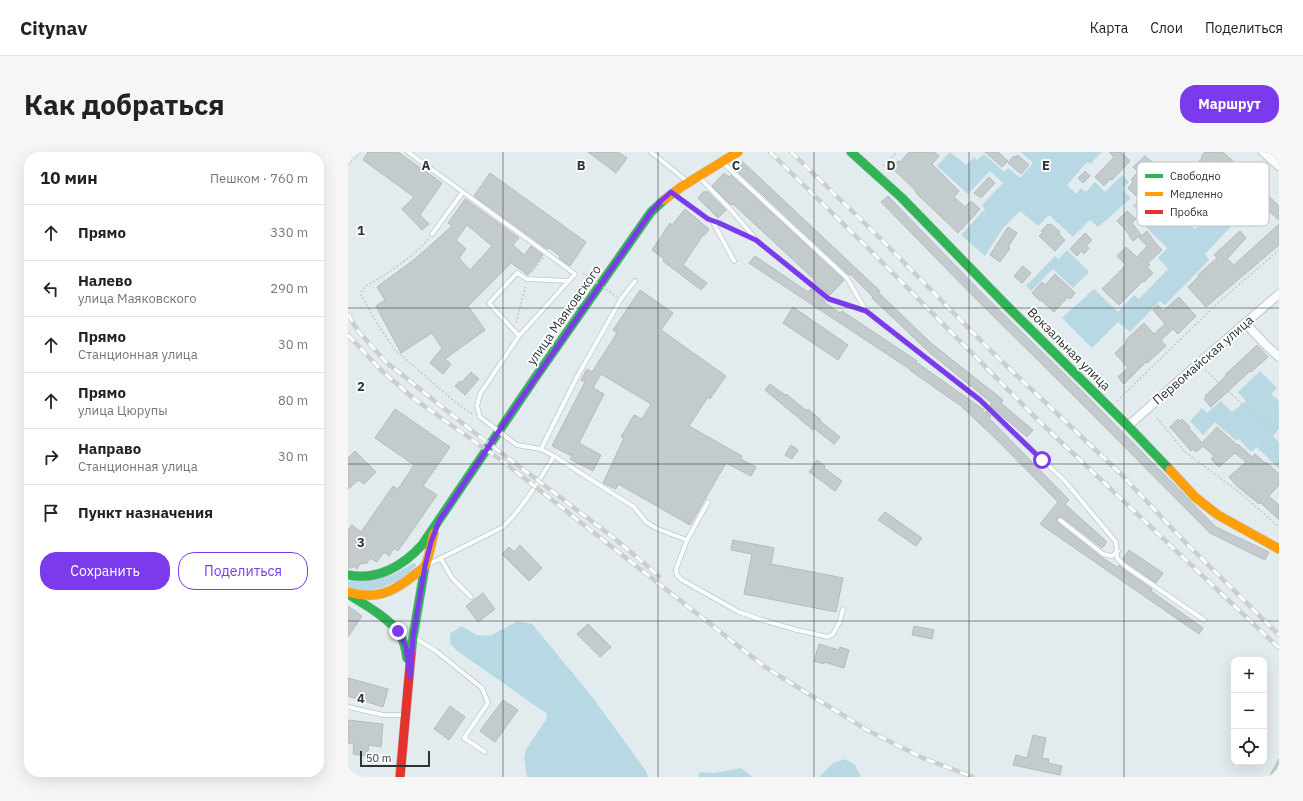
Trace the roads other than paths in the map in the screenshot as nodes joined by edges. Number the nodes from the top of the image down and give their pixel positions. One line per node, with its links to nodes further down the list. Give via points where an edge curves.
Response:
1 (408, 152): 12 (lane)
2 (651, 152): 11 (lane)
3 (738, 152): 7 (main road, улица Маяковского)
4 (851, 152): 8 (main road, Вокзальная улица)
5 (860, 152): 8 (street)
6 (1263, 152): 9 (street)
7 (722, 162): 10 (main road, улица Маяковского); 21 (lane, via 847,278)
8 (865, 164): 25 (main road, Вокзальная улица, via 902,198)
9 (1279, 166)
10 (698, 176): 11 (main road, улица Маяковского); 16 (lane)
11 (688, 182): 13 (main road, улица Маяковского)
12 (463, 192): 15 (lane); 18 (lane, via 575,274)
13 (671, 192): 14 (lane); 30 (main road, улица Маяковского, via 651,212)
14 (714, 222): 16 (lane); 17 (lane)
15 (432, 234)
16 (756, 240): 21 (lane, via 829,299)
17 (734, 261)
18 (568, 281): 23 (lane); 23 (lane, via 527,279 517,273 489,303)
19 (635, 281): 26 (lane, via 621,299 577,377)
20 (1279, 294): 22 (street, Первомайская улица)
21 (866, 311): 33 (lane, via 980,400 1064,480 1116,542)
22 (1246, 324): 24 (street); 25 (street, Первомайская улица)
23 (519, 336): 26 (lane, bridge, via 480,394 477,406 480,417 517,445)
24 (1279, 357)
25 (1128, 426): 32 (main road, Вокзальная улица, via 1195,497 1218,515)
26 (541, 449): 27 (lane)
27 (554, 456): 31 (lane, via 629,504 646,522); 34 (lane, via 531,492 503,527)
28 (708, 502): 31 (lane)
29 (1060, 520): 33 (lane, via 1103,554 1112,556)
30 (439, 521): 35 (main road); 36 (main road, via 422,545 392,569 370,576)
31 (687, 540): 39 (lane, via 676,569 677,575 739,612 828,637 833,634 840,621)
32 (1279, 549)
33 (1118, 551): 40 (lane, via 1117,558 1125,566)
34 (441, 559): 35 (lane); 38 (lane, via 452,578)
35 (425, 566): 37 (main road, via 405,583 388,592 371,596); 41 (main road)
36 (348, 575)
37 (348, 593): 42 (main road, via 398,631 406,647)
38 (471, 597)
39 (843, 609)
40 (1204, 620)
41 (413, 637): 42 (main road); 45 (lane, via 436,651 482,688 488,703 464,738)
42 (410, 677): 44 (main road)
43 (348, 707): 44 (lane, via 383,715)
44 (406, 715): 46 (main road)
45 (485, 752)
46 (400, 777)

